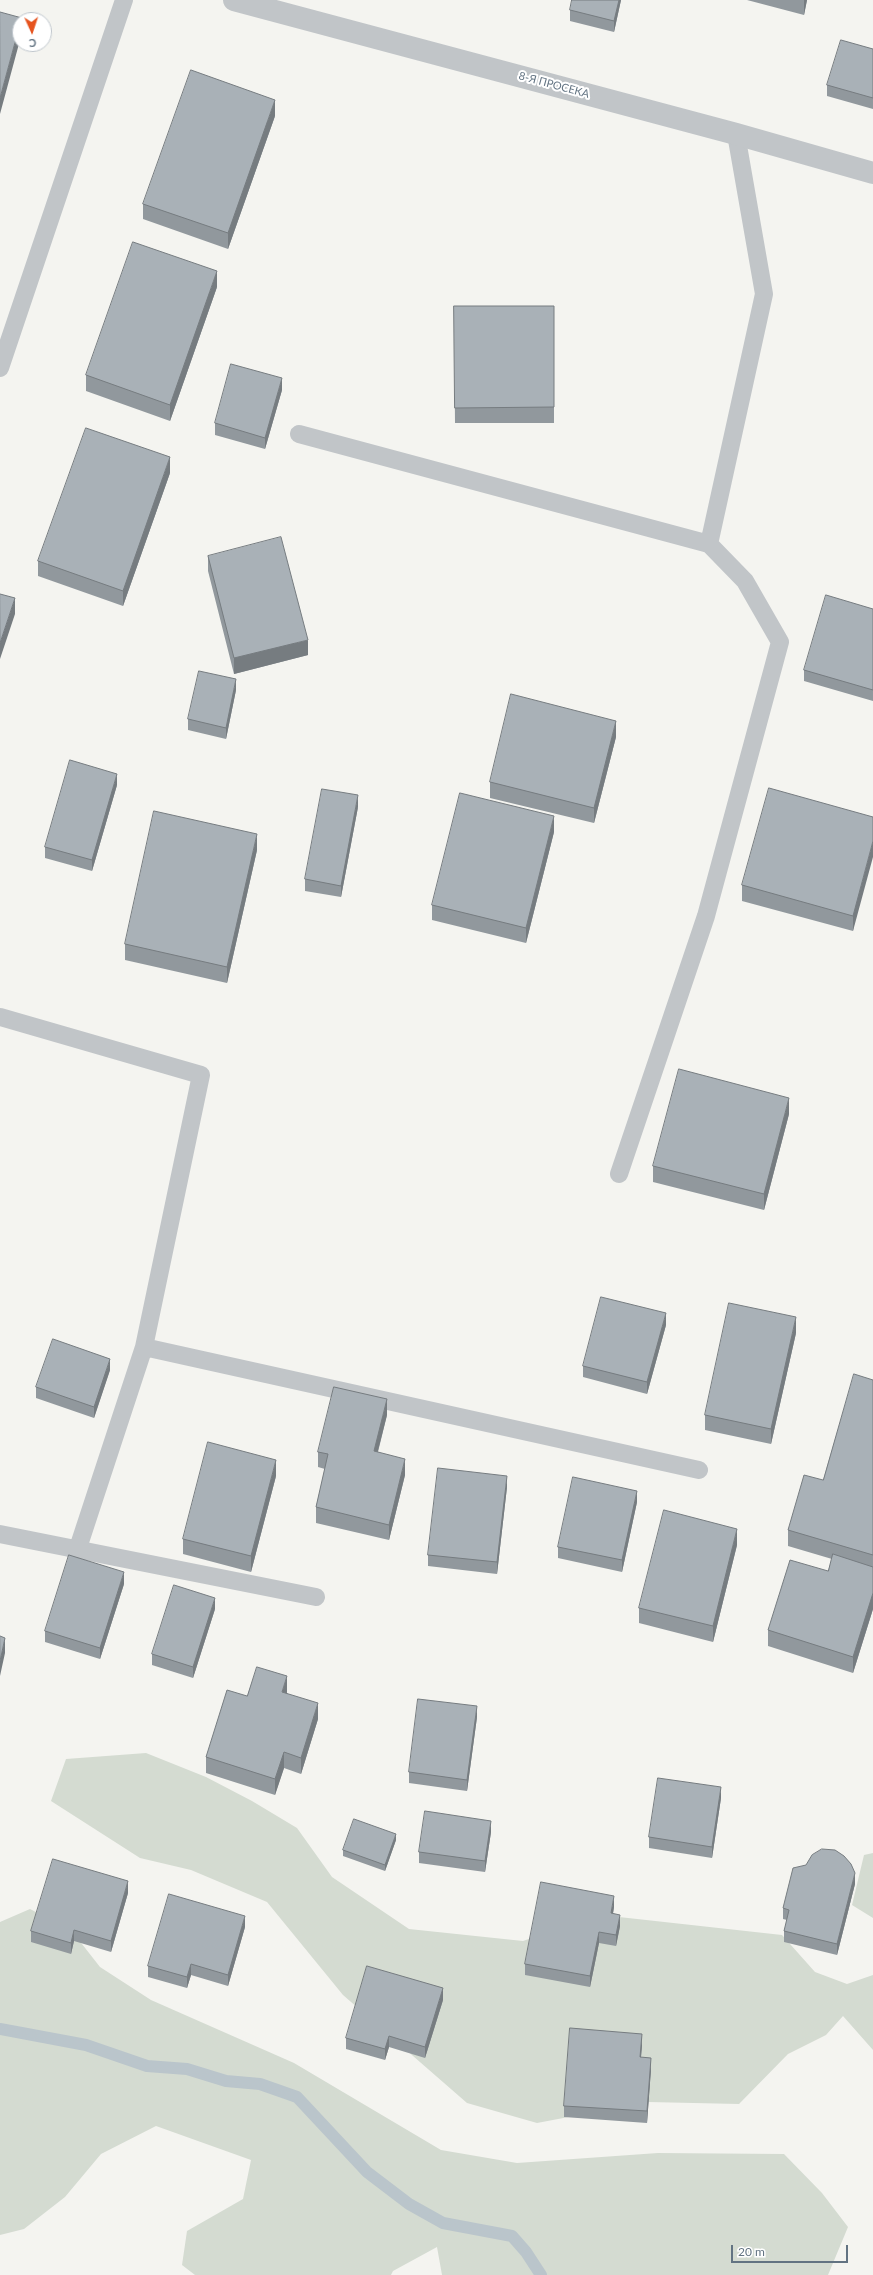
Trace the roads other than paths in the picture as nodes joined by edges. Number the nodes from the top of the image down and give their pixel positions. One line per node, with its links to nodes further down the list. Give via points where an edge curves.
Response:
1 (124, 0): 5 (lane)
2 (234, 0): 3 (street, 8-Я ПРОСЕКА)
3 (736, 134): 4 (street, 8-Я ПРОСЕКА); 7 (lane, via 764,294)
4 (873, 173)
5 (0, 368)
6 (299, 434): 7 (lane)
7 (709, 544): 9 (lane, via 745,581 780,642 706,916)
8 (0, 1017): 10 (lane, via 201,1075)
9 (619, 1174)
10 (144, 1347): 11 (lane); 13 (lane)
11 (699, 1470)
12 (0, 1534): 13 (lane)
13 (78, 1548): 14 (lane)
14 (316, 1598)

